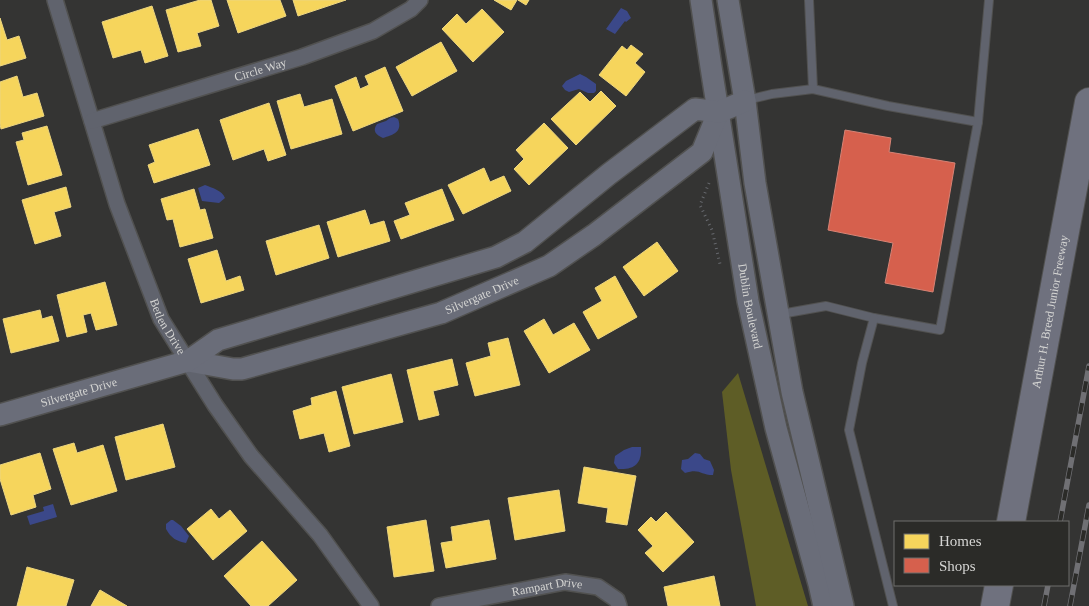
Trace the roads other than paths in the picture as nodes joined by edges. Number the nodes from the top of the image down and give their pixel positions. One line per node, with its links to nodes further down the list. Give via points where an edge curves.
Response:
1 (55, 0): 11 (street, Betlen Drive)
2 (420, 0): 11 (street, Circle Way, via 411,9 373,31 302,57)
3 (701, 0): 10 (street, Dublin Boulevard)
4 (728, 0): 8 (street, Dublin Boulevard)
5 (809, 0): 7 (lane)
6 (989, 0): 12 (lane)
7 (813, 89): 8 (lane); 12 (lane)
8 (745, 101): 10 (street, Silvergate Drive); 13 (street, Dublin Boulevard, via 755,183)
9 (1089, 102): 17 (highway, Arthur H. Breed Junior Freeway)
10 (719, 112): 15 (street, Silvergate Drive, via 694,109 525,242 496,257 218,340); 15 (street, Silvergate Drive, via 702,152 549,266 441,313 242,369); 22 (street, Dublin Boulevard, via 748,301 776,428)
11 (92, 121): 15 (street, Betlen Drive, via 117,204 161,319)
12 (978, 122): 14 (lane, via 940,330)
13 (778, 315): 14 (lane, via 826,306); 23 (street, Dublin Boulevard, via 792,392)
14 (874, 318): 24 (lane, via 849,430)
15 (188, 361): 16 (street, Silvergate Drive); 19 (street, Betlen Drive, via 251,456 320,535)
16 (0, 415)
17 (1011, 521)
18 (999, 586): 25 (highway)
19 (371, 606)
20 (439, 606): 21 (street, Rampart Drive, via 565,582 598,587 618,600)
21 (619, 606)
22 (824, 606)
23 (843, 606)
24 (893, 606)
25 (995, 606)

